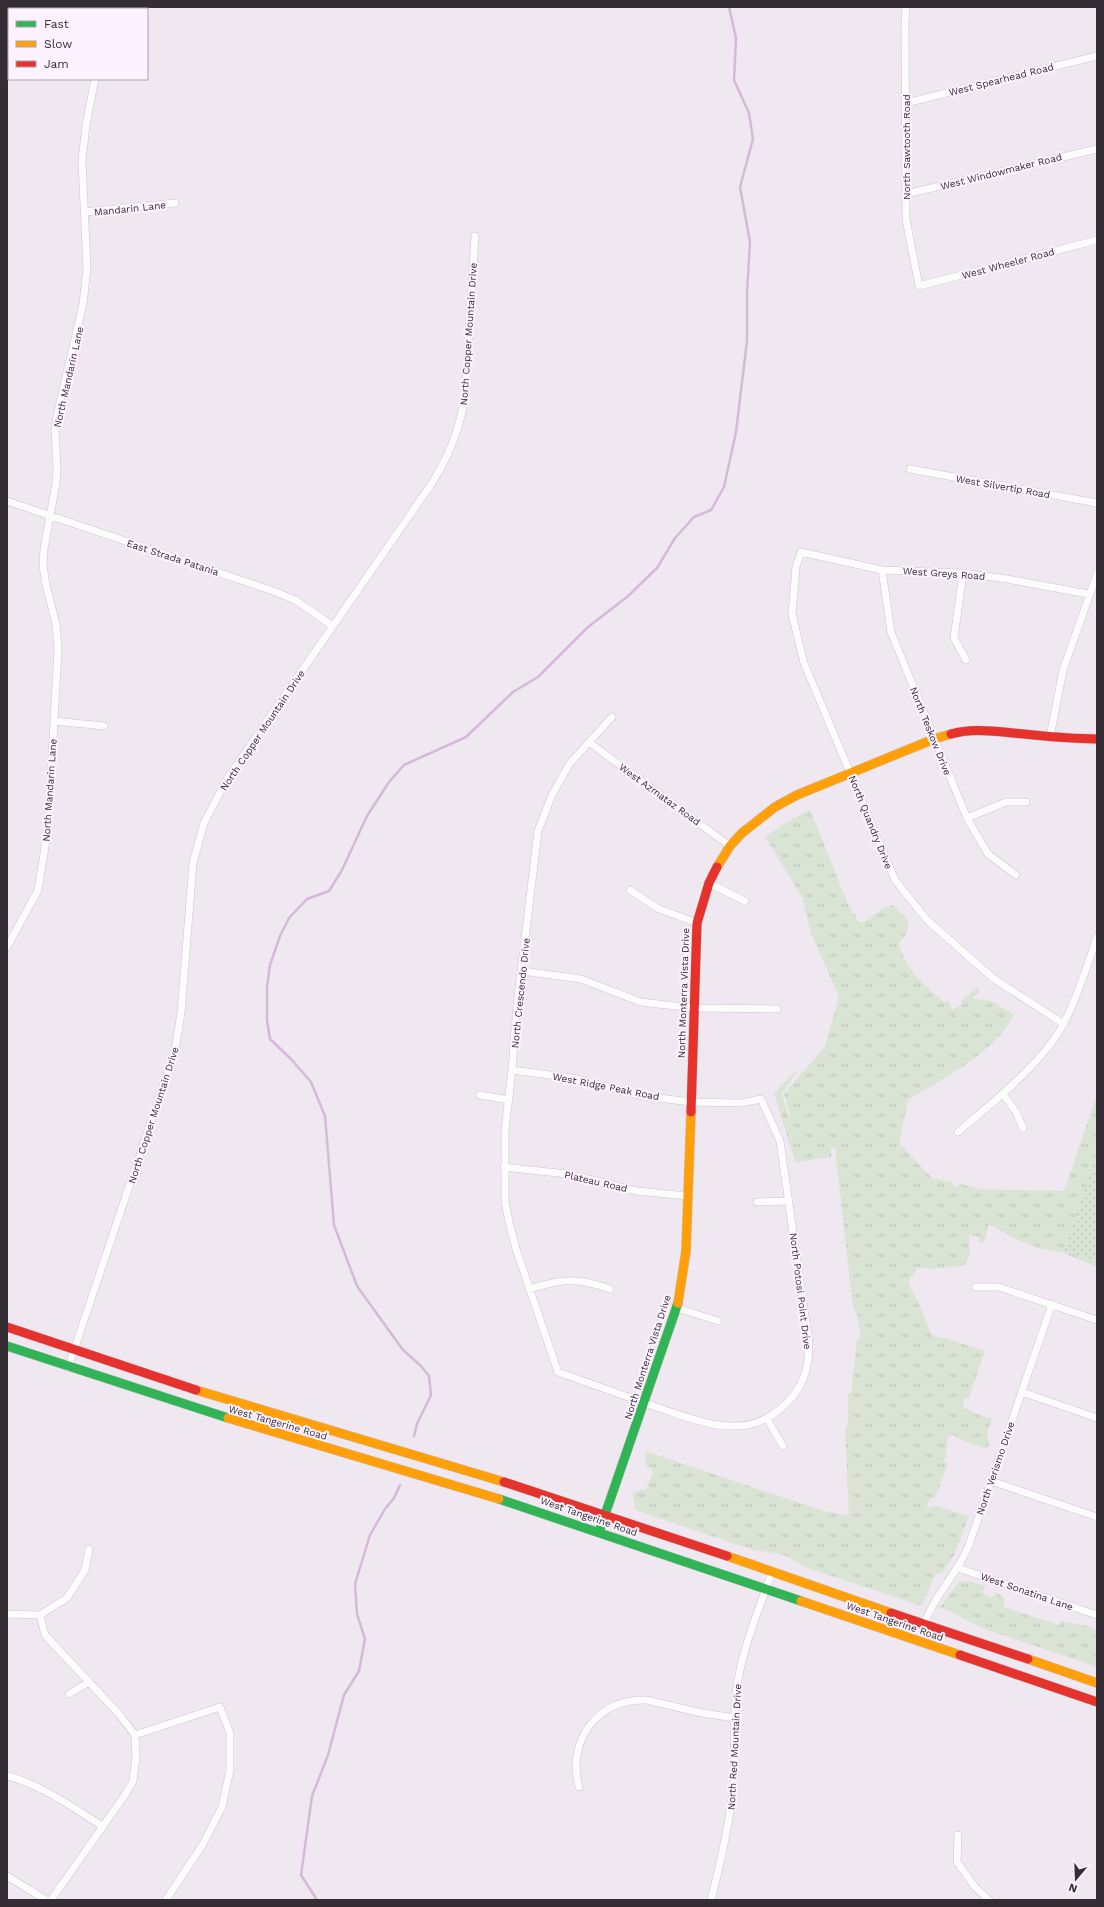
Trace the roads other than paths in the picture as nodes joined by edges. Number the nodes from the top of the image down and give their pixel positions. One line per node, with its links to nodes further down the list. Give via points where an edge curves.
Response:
1 (906, 7): 4 (street, North Sawtooth Road)
2 (1097, 56): 4 (street, West Spearhead Road)
3 (95, 80): 8 (street, North Mandarin Lane, via 82,161)
4 (906, 103): 6 (street, North Sawtooth Road)
5 (1097, 149): 6 (street, West Windowmaker Road)
6 (906, 194): 11 (street, North Sawtooth Road, via 906,219)
7 (176, 203): 8 (street, Mandarin Lane)
8 (85, 212): 15 (street, North Mandarin Lane, via 87,268 84,304 57,416 55,430 58,469)
9 (475, 236): 21 (street, North Copper Mountain Drive, via 465,396 453,444 432,484)
10 (1097, 240): 11 (street, West Wheeler Road)
11 (919, 286)
12 (910, 468): 14 (street, West Silvertip Road)
13 (7, 501): 15 (street, East Strada Patania)
14 (1097, 503)
15 (51, 516): 21 (street, East Strada Patania, via 276,592 296,600); 24 (street, North Mandarin Lane, via 43,565 58,638)
16 (800, 552): 17 (street, West Greys Road); 30 (street, North Quandry Drive, via 796,567 792,614 804,663)
17 (882, 570): 18 (street, West Greys Road); 27 (street, North Teskow Drive, via 890,632)
18 (963, 573): 20 (street, West Greys Road); 22 (street, via 954,638)
19 (1097, 574): 20 (street)
20 (1088, 594): 26 (street, via 1063,670)
21 (333, 626): 65 (street, North Copper Mountain Drive, via 227,778 202,829 190,881 181,1013 175,1050)
22 (966, 660)
23 (612, 717): 29 (street, North Crescendo Drive)
24 (54, 721): 25 (street); 40 (street, North Mandarin Lane, via 48,829 38,890)
25 (104, 726)
26 (1050, 737): 27 (main road, North Monterra Vista Drive, via 978,730 962,731); 28 (main road, North Monterra Vista Drive)
27 (934, 739): 30 (main road, North Monterra Vista Drive); 32 (street, North Teskow Drive)
28 (1097, 739)
29 (590, 743): 33 (street, West Azmataz Road); 41 (street, North Crescendo Drive, via 570,764 555,789 538,831)
30 (851, 773): 33 (main road, North Monterra Vista Drive, via 775,807 758,819); 44 (street, North Quandry Drive, via 895,880 927,920 994,979)
31 (1026, 802): 32 (street, via 1006,802)
32 (967, 818): 34 (street, North Teskow Drive, via 988,854)
33 (730, 846): 35 (main road, North Monterra Vista Drive)
34 (1016, 875)
35 (709, 883): 37 (street); 38 (main road, North Monterra Vista Drive)
36 (630, 890): 38 (street, via 657,908)
37 (745, 902)
38 (697, 923): 42 (main road, North Monterra Vista Drive)
39 (1097, 938): 44 (street)
40 (7, 947)
41 (522, 971): 42 (street, via 581,979 641,1002); 45 (street, North Crescendo Drive)
42 (693, 1008): 43 (street); 49 (main road, North Monterra Vista Drive)
43 (777, 1009)
44 (1064, 1024): 46 (street, via 1046,1050)
45 (512, 1070): 48 (street, North Crescendo Drive); 49 (street, West Ridge Peak Road, via 572,1078 642,1096)
46 (1003, 1094): 50 (street, via 1016,1112); 51 (street)
47 (480, 1095): 48 (street)
48 (508, 1100): 52 (street, North Crescendo Drive)
49 (691, 1102): 53 (main road, North Monterra Vista Drive); 54 (street, West Ridge Peak Road, via 741,1103 761,1099 780,1141)
50 (1023, 1128)
51 (958, 1132)
52 (504, 1167): 53 (street, Plateau Road, via 567,1174 637,1191); 57 (street, North Crescendo Drive, via 505,1202)
53 (688, 1196): 60 (main road, North Monterra Vista Drive, via 686,1251)
54 (789, 1201): 55 (street); 70 (street, North Potosi Point Drive, via 809,1344 808,1361 799,1388 792,1398)
55 (757, 1202)
56 (976, 1287): 59 (street, via 999,1287)
57 (529, 1289): 58 (street, via 556,1281 576,1280); 68 (street, North Potosi Point Drive, via 558,1372)
58 (610, 1289)
59 (1052, 1304): 61 (street); 67 (street, North Verismo Drive)
60 (677, 1308): 62 (street); 68 (main road, North Monterra Vista Drive)
61 (1097, 1320)
62 (718, 1321)
63 (7, 1327): 65 (main road, West Tangerine Road)
64 (7, 1346): 66 (main road, West Tangerine Road)
65 (74, 1351): 66 (street, North Copper Mountain Drive); 73 (main road, West Tangerine Road, via 174,1384 466,1470)
66 (68, 1368): 75 (main road, West Tangerine Road, via 186,1406 480,1493)
67 (1022, 1392): 69 (street); 72 (street, North Verismo Drive)
68 (644, 1403): 70 (street, North Potosi Point Drive, via 714,1425 752,1425); 73 (main road, North Monterra Vista Drive)
69 (1097, 1418)
70 (767, 1419): 71 (street)
71 (783, 1446)
72 (991, 1481): 74 (street); 77 (street, North Verismo Drive, via 969,1546)
73 (605, 1515): 75 (main road, North Monterra Vista Drive); 78 (main road, West Tangerine Road)
74 (1097, 1517)
75 (599, 1532): 79 (main road, West Tangerine Road)
76 (89, 1549): 81 (street, via 85,1570 67,1598)
77 (958, 1568): 82 (street, West Sonatina Lane); 83 (street, North Verismo Drive, via 932,1603)
78 (772, 1572): 79 (street, North Red Mountain Drive); 83 (main road, West Tangerine Road)
79 (766, 1589): 87 (main road, West Tangerine Road); 88 (street, North Red Mountain Drive, via 740,1671 735,1698)
80 (7, 1614): 81 (street)
81 (40, 1615): 84 (street, via 45,1635)
82 (1097, 1615)
83 (924, 1625): 85 (main road, West Tangerine Road)
84 (89, 1682): 86 (street); 89 (street)
85 (1097, 1683)
86 (69, 1694)
87 (1097, 1702)
88 (735, 1718): 91 (street, via 638,1699 617,1704 595,1719 581,1741 575,1764); 98 (street, North Red Mountain Drive, via 734,1780 730,1815)
89 (135, 1735): 92 (street, via 133,1781); 97 (street, via 220,1707 230,1733 230,1770 222,1807 203,1844)
90 (7, 1776): 92 (street, via 67,1803)
91 (579, 1787)
92 (102, 1826): 96 (street)
93 (958, 1835): 99 (street, via 957,1862 975,1887)
94 (7, 1876): 95 (street)
95 (46, 1900)
96 (51, 1900)
97 (166, 1900)
98 (711, 1900)
99 (989, 1900)

